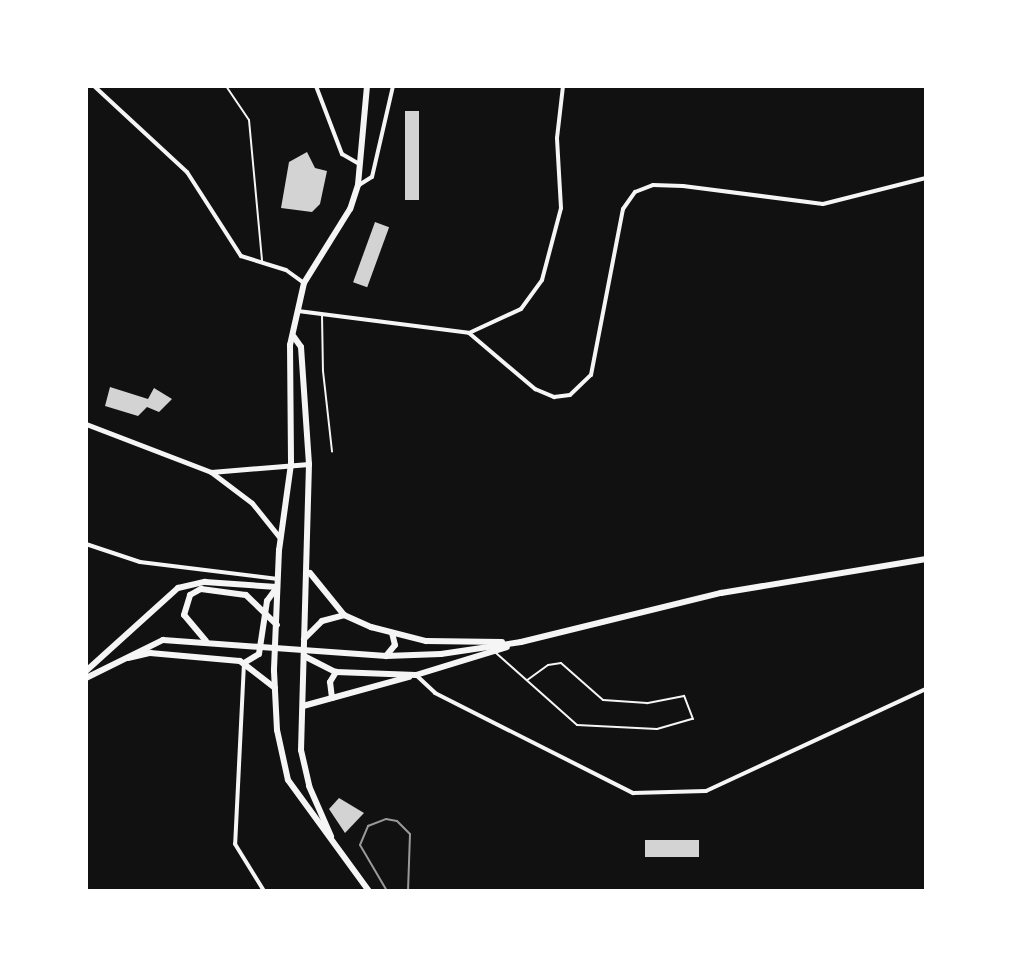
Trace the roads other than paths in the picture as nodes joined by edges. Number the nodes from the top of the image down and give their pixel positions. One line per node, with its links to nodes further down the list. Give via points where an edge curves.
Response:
1 (94, 86): 10 (street, via 187,172 237,252)
2 (226, 86): 10 (lane, via 248,116)
3 (316, 86): 7 (street, via 342,154)
4 (367, 86): 7 (main road)
5 (393, 86): 9 (street, via 372,177)
6 (563, 86): 14 (street, via 557,138 558,236 542,280 521,309)
7 (361, 165): 9 (main road)
8 (926, 178): 14 (street, via 823,204 679,185 653,185 635,192 623,209 591,375 570,395 554,397 535,389)
9 (358, 185): 11 (main road, via 350,209)
10 (262, 263): 11 (street)
11 (304, 283): 12 (main road)
12 (297, 310): 13 (street); 15 (main road)
13 (323, 314): 14 (street); 17 (lane)
14 (469, 333)
15 (294, 337): 18 (main road, via 289,373); 19 (main road, via 301,347)
16 (86, 424): 20 (main road)
17 (332, 451)
18 (291, 464): 19 (main road); 20 (main road); 21 (main road)
19 (309, 464): 24 (main road)
20 (211, 472): 21 (main road, via 252,503)
21 (281, 540): 25 (main road)
22 (86, 544): 25 (street, via 140,562)
23 (926, 559): 34 (main road, via 721,593)
24 (309, 569): 28 (main road, via 324,597); 32 (main road)
25 (278, 579): 26 (main road)
26 (277, 587): 27 (main road); 29 (main road); 42 (main road, via 205,582 178,588)
27 (264, 615): 29 (main road); 33 (main road, via 240,593 194,592 184,615); 41 (main road, via 259,654)
28 (344, 615): 30 (main road); 32 (main road, via 322,621)
29 (277, 625): 47 (main road)
30 (392, 633): 34 (main road, via 426,641); 39 (main road, via 395,645)
31 (174, 638): 33 (main road); 36 (main road); 40 (main road)
32 (304, 639): 38 (main road)
33 (206, 641): 39 (main road)
34 (521, 642): 35 (main road); 37 (main road)
35 (495, 652): 44 (main road); 46 (lane)
36 (171, 654): 40 (main road); 41 (main road)
37 (441, 654): 39 (main road); 44 (main road, via 441,666)
38 (304, 656): 43 (main road); 50 (main road)
39 (386, 656)
40 (117, 660): 45 (main road)
41 (244, 663): 47 (main road); 52 (street, via 235,844)
42 (86, 671)
43 (336, 672): 44 (main road); 49 (main road, via 330,682)
44 (416, 675): 48 (street, via 435,693 633,793 706,791); 49 (main road)
45 (86, 678)
46 (527, 680): 46 (lane, via 577,725 657,729 693,719 684,696 647,703 603,700 561,663 548,665)
47 (275, 688): 51 (main road, via 288,780)
48 (926, 689)
49 (332, 698): 50 (main road)
50 (303, 706): 51 (main road, via 303,769)
51 (332, 839): 53 (main road)
52 (264, 891)
53 (369, 891)

